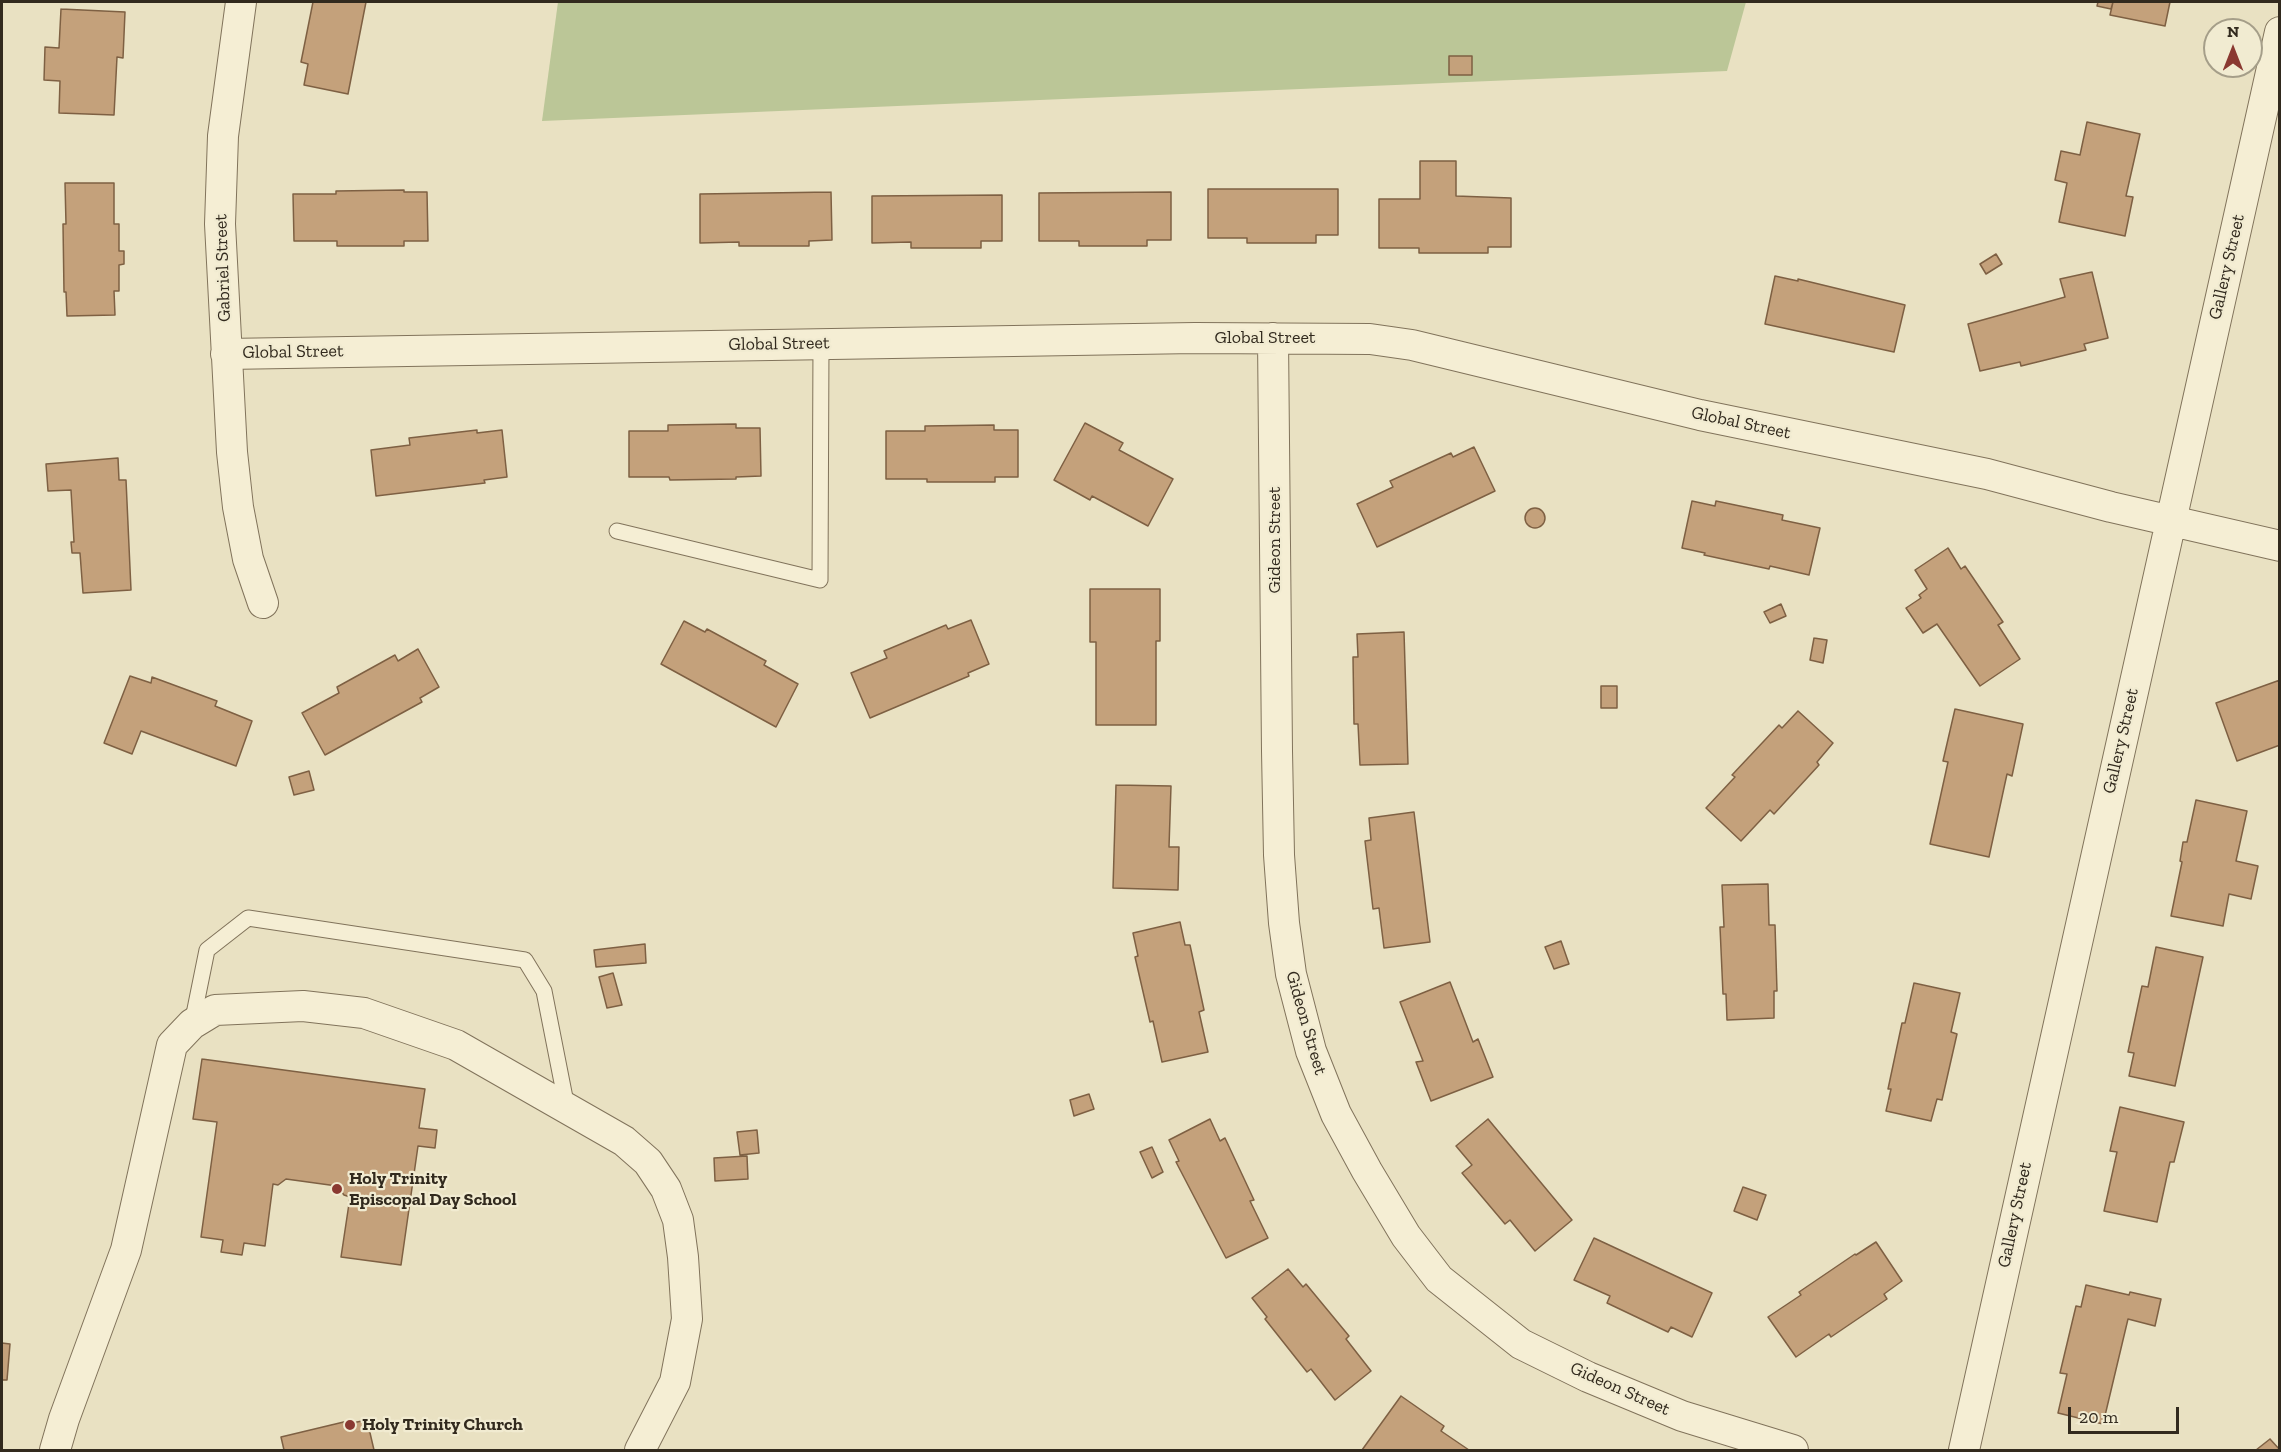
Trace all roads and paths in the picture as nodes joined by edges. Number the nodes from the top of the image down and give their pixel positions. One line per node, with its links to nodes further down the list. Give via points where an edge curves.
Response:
1 (241, 2): 5 (street, Gabriel Street, via 223,136 220,224)
2 (2280, 32): 6 (street, Gallery Street)
3 (1273, 338): 4 (street, Global Street); 6 (street, Global Street, via 1370,339 1412,345 1700,415 1987,474); 14 (street, Gideon Street, via 1277,751 1284,923 1291,974 1308,1040 1336,1114 1406,1236 1439,1279 1521,1344 1682,1416)
4 (821, 343): 5 (street, Global Street); 7 (lane, via 820,580)
5 (226, 354): 9 (street, Gabriel Street, via 238,507 248,560)
6 (2170, 520): 8 (street, Global Street); 15 (street, Gallery Street)
7 (617, 531)
8 (2280, 546)
9 (263, 603)
10 (192, 1024): 11 (street, via 215,1010 250,1007 303,1006 364,1013 456,1045); 11 (lane, via 207,950 248,918 525,960 544,991); 12 (street, via 172,1045 126,1250)
11 (567, 1108): 13 (street, via 624,1141 648,1162 666,1189 678,1220 687,1319 675,1382)
12 (54, 1450)
13 (640, 1450)
14 (1793, 1450)
15 (1964, 1450)

